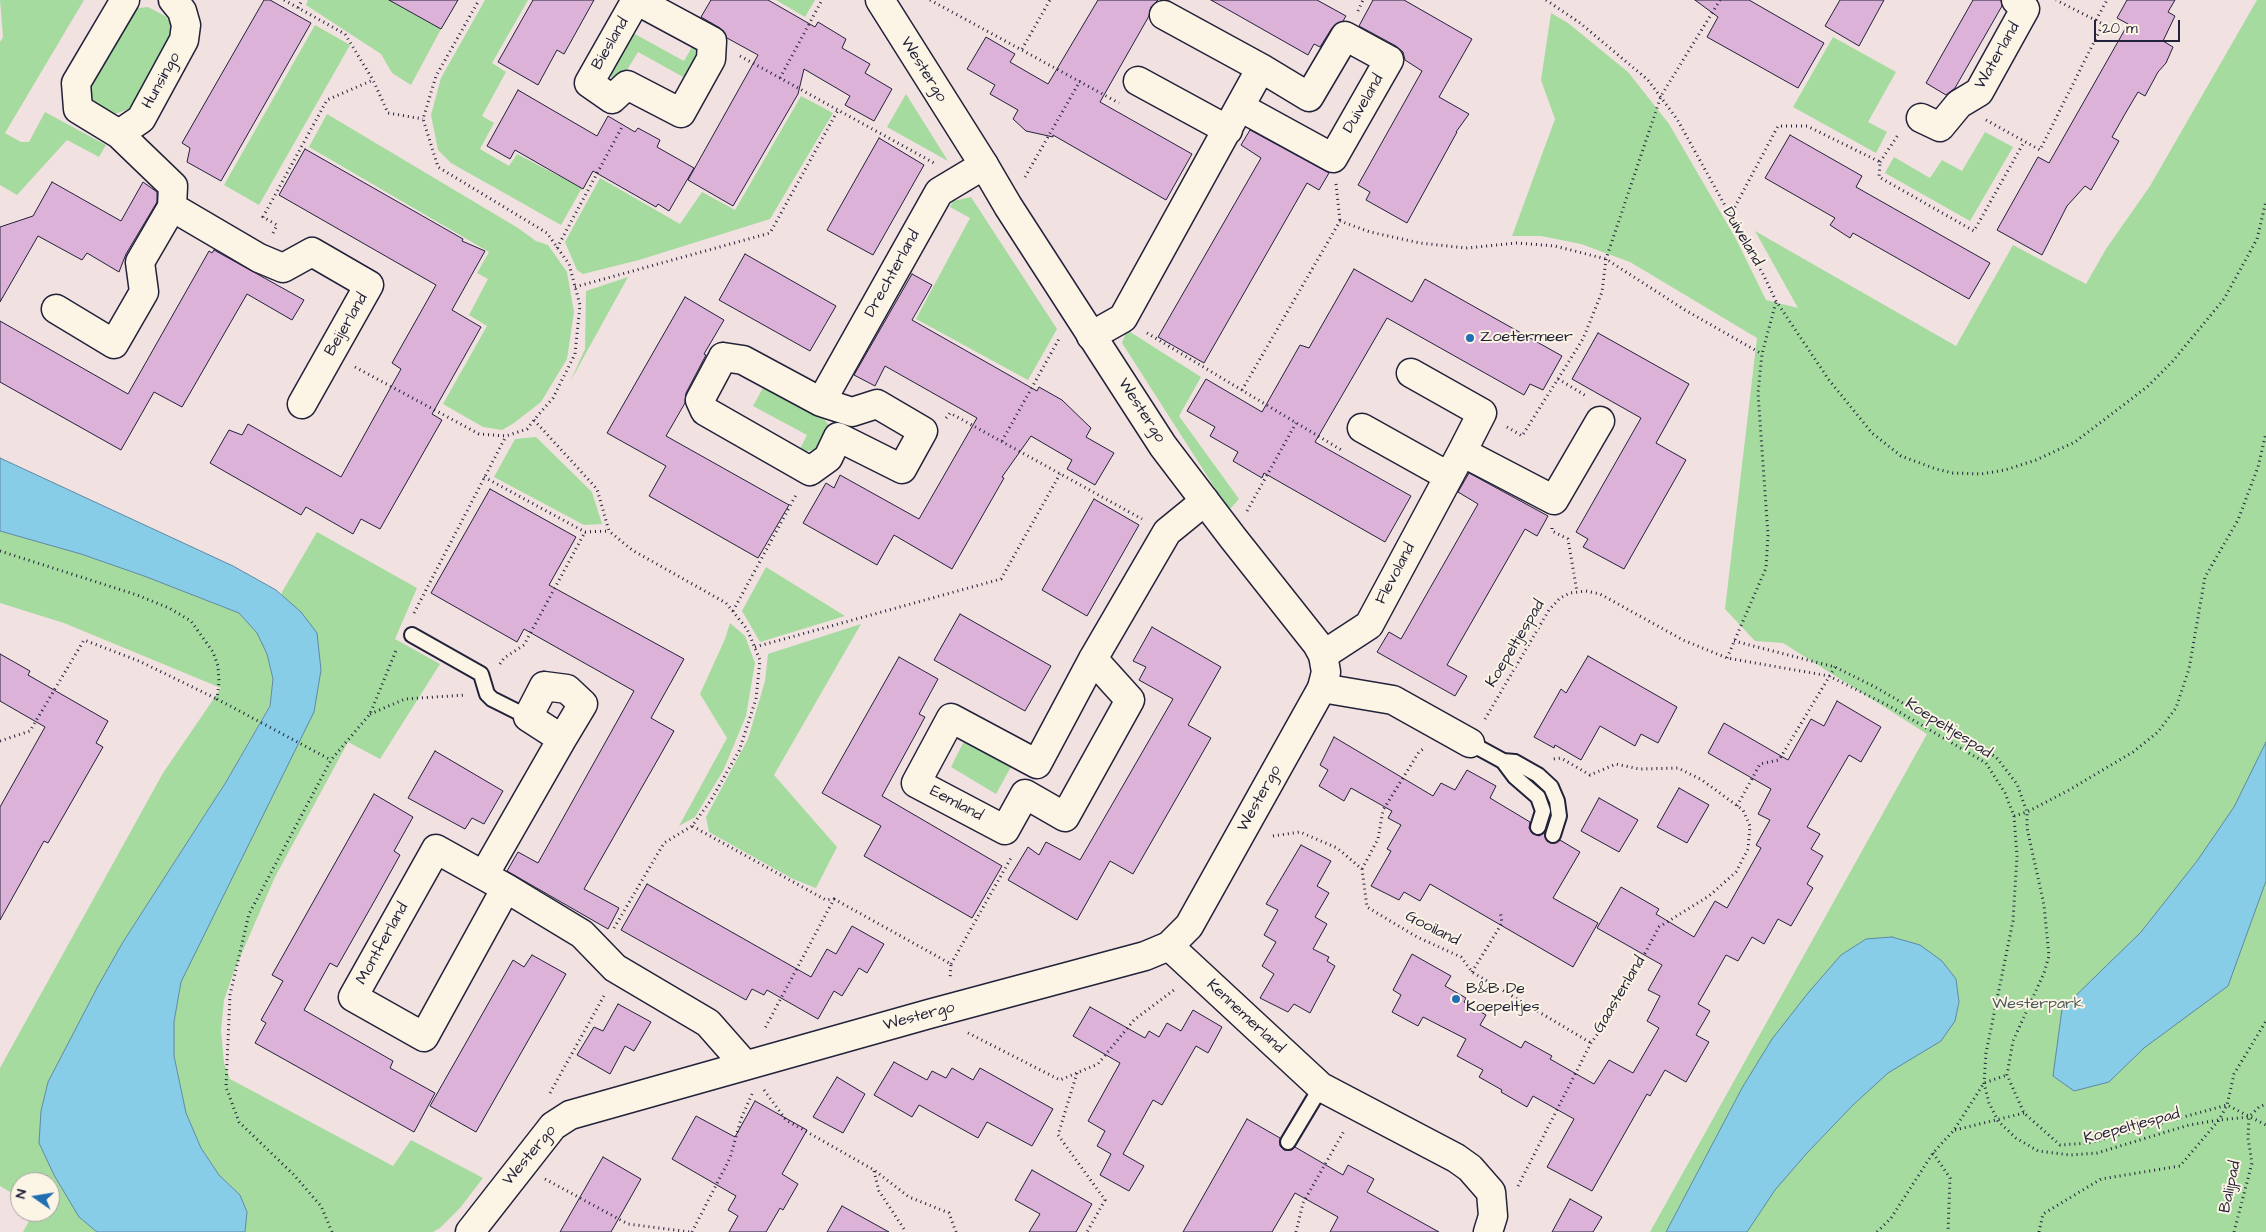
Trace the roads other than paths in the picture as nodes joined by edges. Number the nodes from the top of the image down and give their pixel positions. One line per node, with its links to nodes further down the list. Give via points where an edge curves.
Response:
1 (125, 0): 11 (street, via 76,83 78,109)
2 (173, 0): 11 (street, Hunsingo, via 182,11 186,25 184,40 141,119)
3 (636, 0): 3 (street, Biesland, via 589,83 612,99 627,85 681,113 711,59 712,41)
4 (880, 0): 12 (street, Westergo)
5 (2020, 4): 9 (street, Waterland, via 1979,92 1959,104 1940,127)
6 (1164, 15): 7 (street, Duiveland)
7 (1261, 68): 10 (street); 10 (street, Duiveland, via 1309,97 1345,36 1389,60 1333,158)
8 (1138, 81): 10 (street)
9 (1921, 118)
10 (1234, 119): 15 (street, via 1123,318)
11 (119, 134): 13 (street, via 173,186)
12 (974, 172): 15 (street, Westergo, via 1008,206); 17 (street, Drechterland, via 939,192)
13 (172, 207): 14 (street, via 140,262 144,292 114,344); 18 (street, Beijerland, via 259,258 283,268 312,252 369,285)
14 (56, 309)
15 (1091, 336): 25 (street, Westergo, via 1163,446)
16 (1411, 373): 23 (street, Flevoland, via 1482,413)
17 (821, 402): 19 (street); 22 (street, via 743,360 723,357 700,400 705,411 810,471 828,458)
18 (302, 404)
19 (852, 412): 22 (street); 22 (street, via 877,404 923,431 902,469)
20 (1600, 421): 23 (street, via 1554,500)
21 (1362, 428): 24 (street)
22 (838, 437)
23 (1462, 452): 24 (street, Flevoland)
24 (1448, 476): 27 (street, Flevoland, via 1368,625)
25 (1205, 501): 27 (street, Westergo); 28 (street, via 1167,532)
26 (406, 638): 30 (lane, via 481,674 487,694 492,699)
27 (1323, 655): 29 (street, Westergo, via 1326,672)
28 (1093, 659): 34 (street); 35 (street, via 1130,700 1065,817)
29 (1322, 688): 31 (street, via 1393,700); 39 (street, Westergo, via 1189,926)
30 (528, 717): 32 (street); 32 (street, Montferland, via 544,686 567,689 583,704)
31 (1461, 738): 33 (lane)
32 (562, 739): 38 (street, Montferland)
33 (1509, 762): 36 (lane, via 1515,777 1538,797 1542,811); 37 (lane, via 1538,775 1550,787 1557,801 1559,816)
34 (1037, 764): 35 (street); 35 (street, Eemland, via 951,718 916,783 1005,830)
35 (1025, 794)
36 (1538, 827)
37 (1553, 835)
38 (495, 882): 38 (street, Montferland, via 424,1037 353,997 436,849); 40 (street, Montferland, via 582,934 609,961 708,1023)
39 (1169, 946): 40 (street, Westergo, via 1145,956 938,1012); 41 (street, Kennemerland)
40 (752, 1074): 43 (street, Westergo, via 570,1115 553,1126)
41 (1321, 1087): 42 (lane); 44 (street, Kennemerland, via 1470,1168 1491,1192 1492,1216)
42 (1288, 1142)
43 (470, 1232)
44 (1488, 1232)

